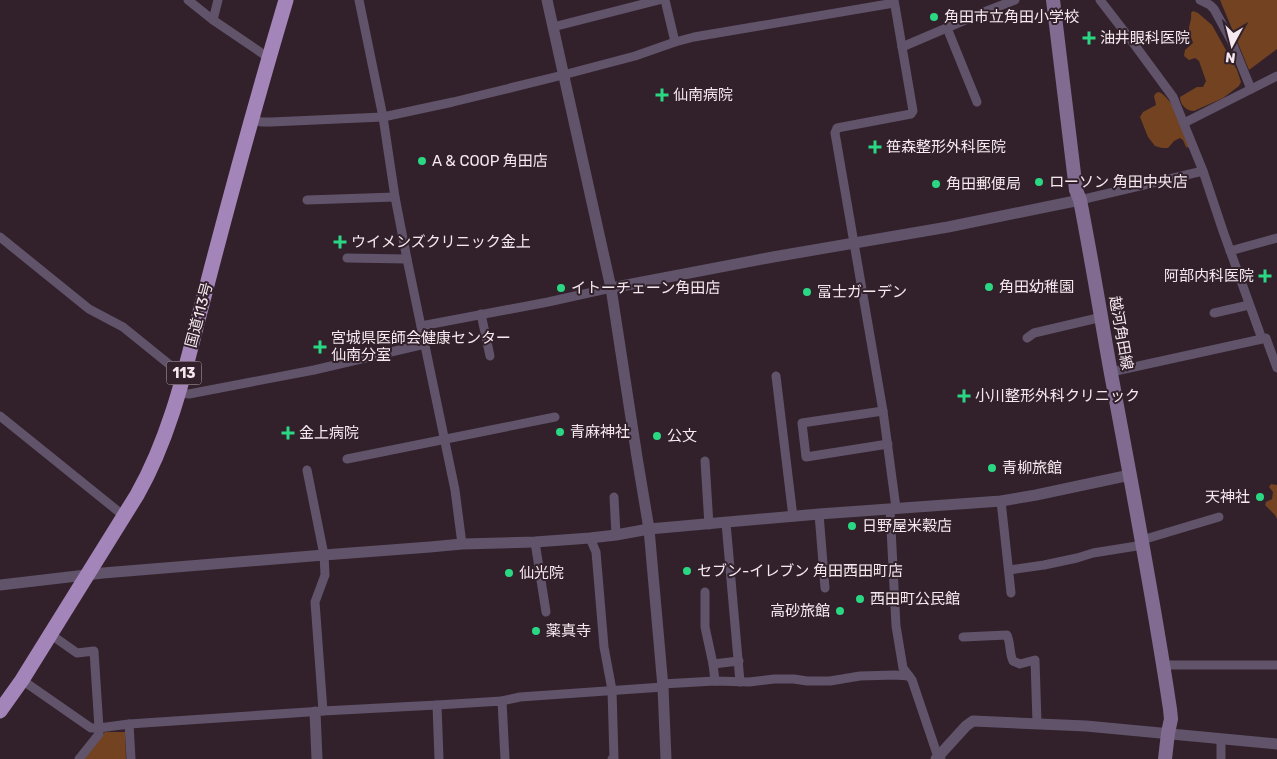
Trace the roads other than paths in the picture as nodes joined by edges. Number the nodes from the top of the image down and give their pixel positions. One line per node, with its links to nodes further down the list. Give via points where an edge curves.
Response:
1 (188, 0): 13 (street)
2 (218, 0): 13 (street)
3 (286, 0): 18 (highway, 国道113号 / 113)
4 (359, 0): 23 (street)
5 (547, 0): 14 (street)
6 (659, 0): 14 (street)
7 (665, 0): 16 (street)
8 (1015, 0): 15 (street)
9 (1053, 0): 29 (main road, 越河角田線, via 1076,190)
10 (1100, 0): 25 (street, via 1173,97)
11 (1200, 0): 21 (street, via 1214,9)
12 (894, 2): 16 (street); 17 (street)
13 (213, 20): 18 (street)
14 (553, 27): 19 (street)
15 (947, 28): 17 (street); 22 (street)
16 (675, 42): 19 (street)
17 (902, 47): 32 (street, via 911,114 837,128 835,132)
18 (268, 58): 24 (highway, 国道113号 / 113)
19 (563, 75): 23 (street); 36 (street)
20 (1277, 76): 21 (street)
21 (1251, 89): 25 (street)
22 (977, 102)
23 (383, 117): 24 (street); 27 (street)
24 (251, 120): 48 (highway, 国道113号 / 113)
25 (1184, 123): 26 (street)
26 (1203, 171): 29 (street); 33 (street)
27 (395, 197): 28 (street); 35 (street)
28 (307, 200)
29 (1080, 200): 32 (street); 40 (main road, 越河角田線)
30 (0, 237): 48 (street, via 89,309 123,327)
31 (1277, 238): 33 (street)
32 (855, 243): 36 (street); 51 (street)
33 (1230, 251): 37 (street)
34 (347, 258): 35 (street)
35 (407, 259): 41 (street)
36 (612, 288): 39 (street); 69 (street)
37 (1249, 305): 38 (street); 47 (street, via 1262,339)
38 (1214, 313)
39 (481, 314): 41 (street); 45 (street)
40 (1102, 317): 42 (street, via 1034,333); 47 (main road, 越河角田線)
41 (421, 326): 44 (street)
42 (1028, 338)
43 (1266, 338): 46 (street)
44 (425, 344): 50 (street, via 314,370 189,394); 54 (street)
45 (490, 356)
46 (1277, 368)
47 (1111, 372): 59 (main road, 越河角田線)
48 (184, 374): 50 (highway, 国道113号 / 113)
49 (776, 376): 65 (street)
50 (179, 393): 64 (highway, 国道113号 / 113, via 154,463)
51 (883, 410): 55 (street); 55 (street, via 802,424 806,457)
52 (0, 416): 64 (street)
53 (555, 417): 54 (street)
54 (444, 439): 56 (street); 74 (street)
55 (888, 444): 62 (street)
56 (347, 459)
57 (704, 461): 68 (street)
58 (307, 470): 75 (street)
59 (1130, 474): 61 (street); 73 (main road, 越河角田線)
60 (614, 497): 70 (street)
61 (1001, 501): 62 (street); 76 (street)
62 (893, 509): 63 (street); 89 (street, via 896,626 903,668)
63 (819, 514): 65 (street); 79 (street)
64 (124, 516): 77 (highway, 国道113号 / 113)
65 (792, 517): 67 (street)
66 (1220, 517): 73 (street)
67 (726, 523): 68 (street); 85 (street)
68 (709, 525): 69 (street)
69 (649, 529): 70 (street); 93 (street)
70 (616, 535): 71 (street)
71 (590, 538): 72 (street); 94 (street, via 596,552 604,647)
72 (535, 542): 74 (street); 82 (street)
73 (1142, 543): 76 (street); 87 (main road, 越河角田線)
74 (462, 544): 75 (street)
75 (324, 555): 77 (street); 98 (street, via 325,575 316,602)
76 (1009, 570): 81 (street)
77 (87, 575): 78 (street); 83 (highway, 国道113号 / 113)
78 (0, 585)
79 (825, 588)
80 (705, 592): 86 (street, via 705,627)
81 (1011, 593)
82 (546, 612)
83 (50, 634): 90 (highway, 国道113号 / 113); 101 (street, via 77,652 94,651)
84 (963, 637): 99 (street, via 1007,635 1013,661 1020,664 1035,660)
85 (739, 661): 86 (street); 92 (street)
86 (713, 664): 91 (street)
87 (1163, 665): 88 (street); 102 (main road, 越河角田線, via 1171,719)
88 (1277, 665)
89 (909, 676): 92 (street); 105 (street)
90 (22, 680): 97 (highway, 国道113号 / 113); 101 (street, via 91,728)
91 (714, 682): 92 (street); 93 (street)
92 (740, 682)
93 (662, 686): 94 (street); 112 (street)
94 (612, 690): 95 (street); 111 (street)
95 (502, 701): 96 (street); 110 (street)
96 (437, 705): 98 (street); 109 (street)
97 (0, 710)
98 (319, 712): 100 (street); 108 (street)
99 (1037, 723): 102 (street); 105 (street, via 974,721)
100 (129, 724): 101 (street); 107 (street)
101 (99, 728): 106 (street, via 99,734)
102 (1168, 733): 103 (street); 113 (main road, 越河角田線)
103 (1221, 739): 104 (street); 114 (street)
104 (1277, 744)
105 (939, 758)
106 (80, 759)
107 (131, 759)
108 (317, 759)
109 (439, 759)
110 (505, 759)
111 (612, 759)
112 (666, 759)
113 (1165, 759)
114 (1221, 759)

